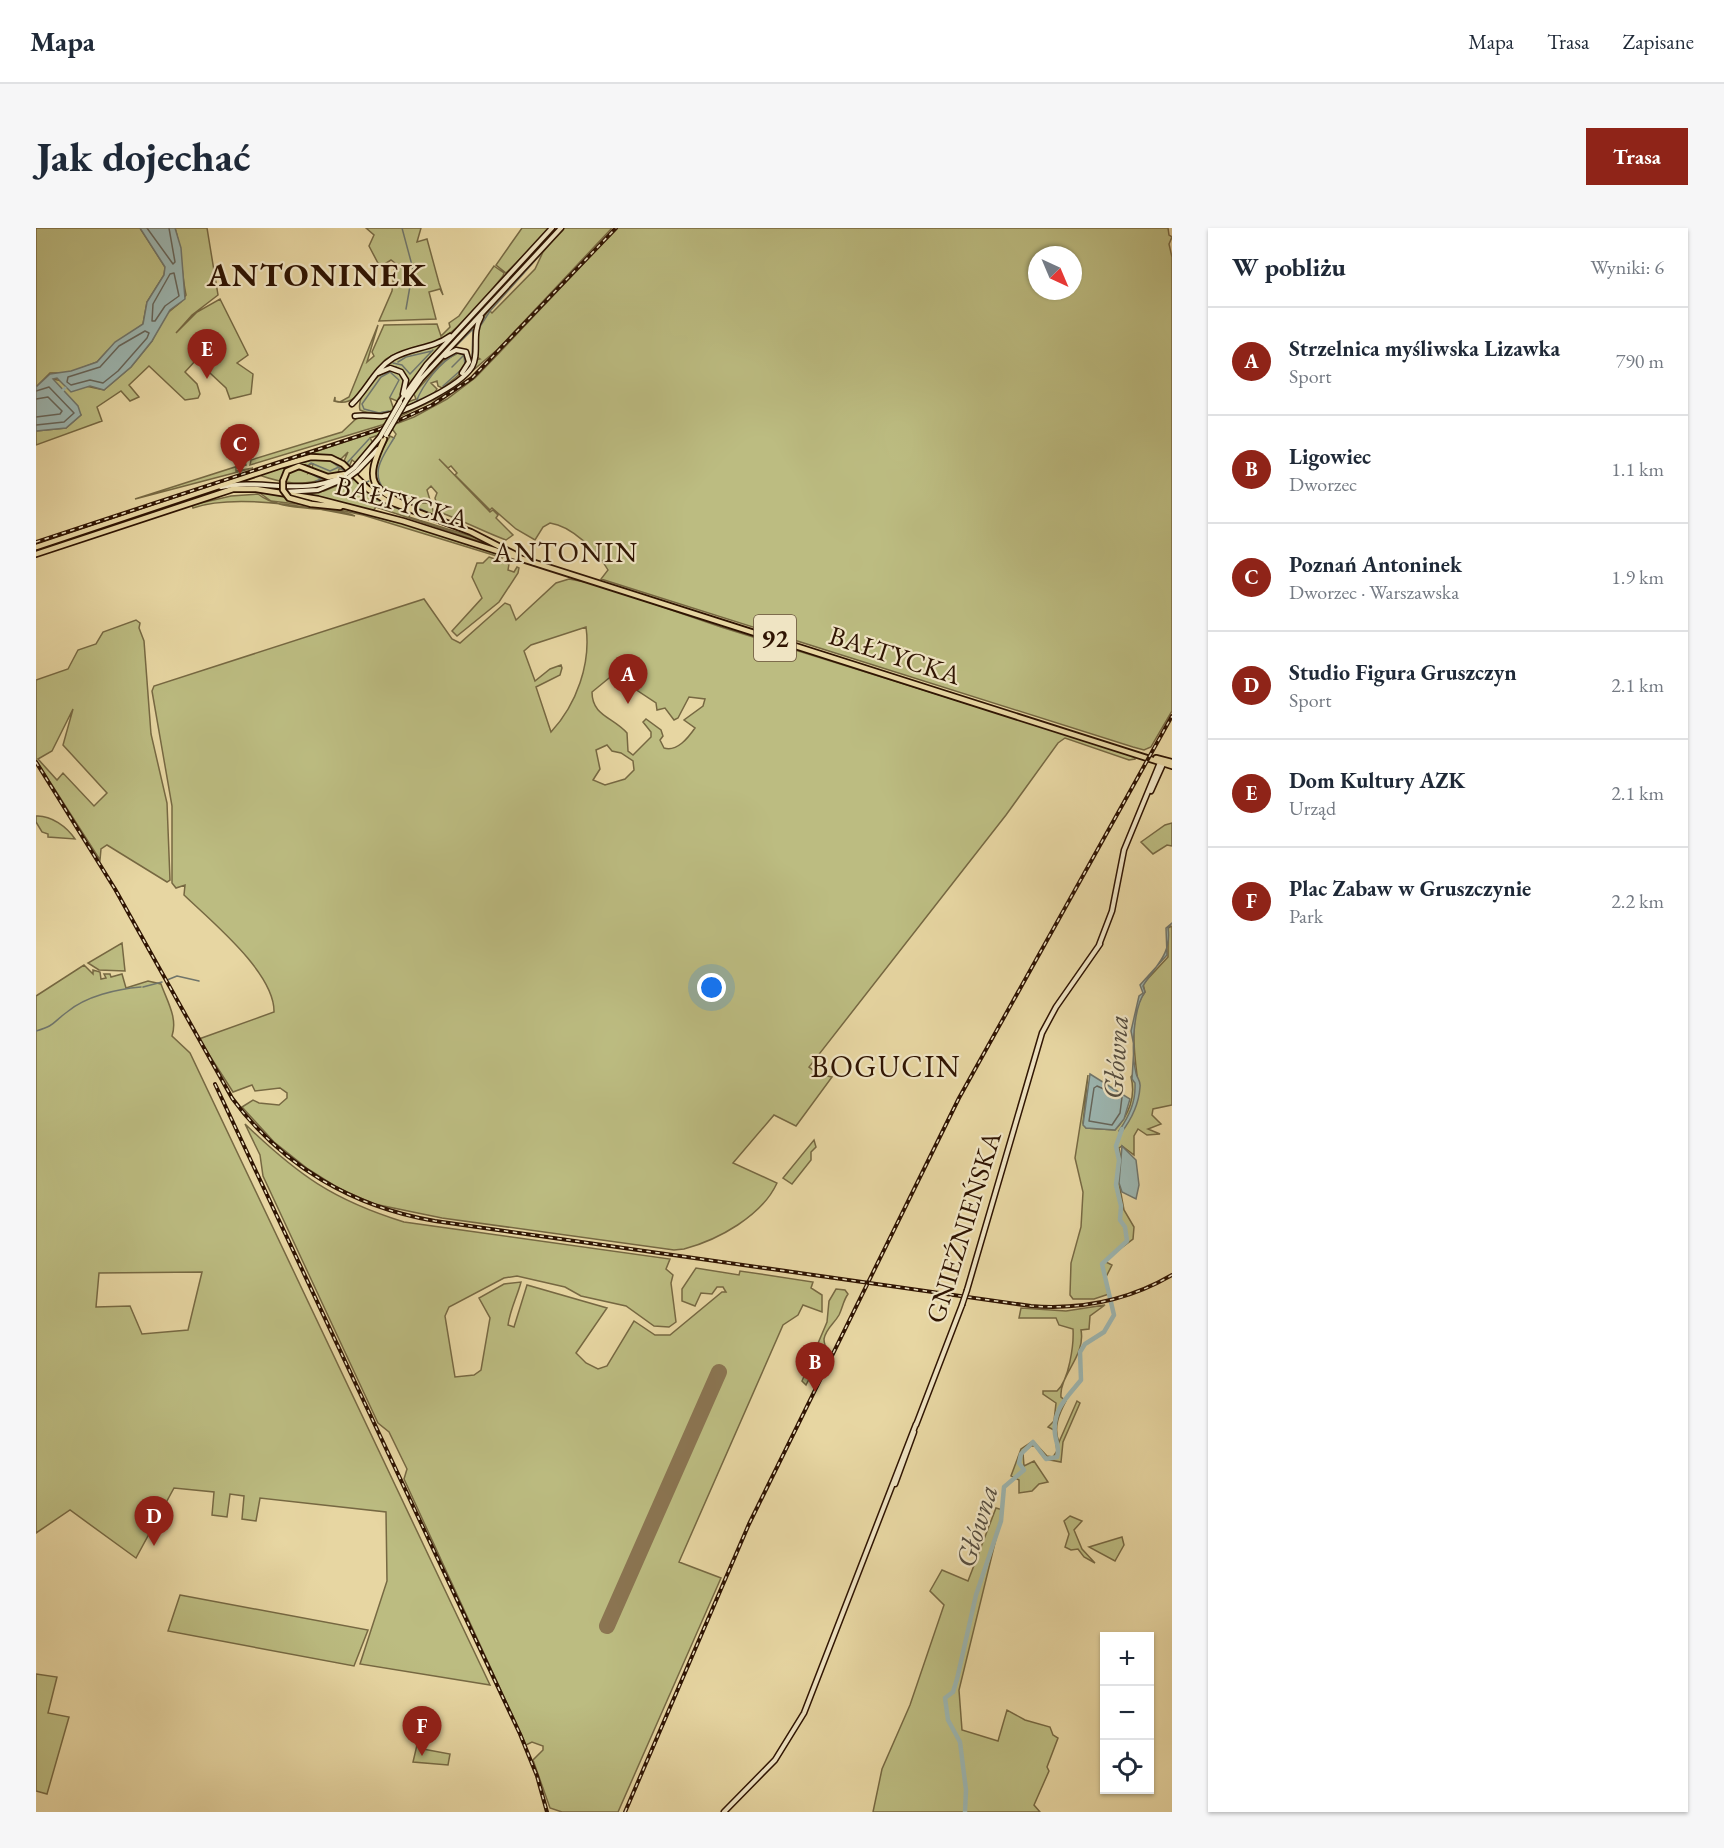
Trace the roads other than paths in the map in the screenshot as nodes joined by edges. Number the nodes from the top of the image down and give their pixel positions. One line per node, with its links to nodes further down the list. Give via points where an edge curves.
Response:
1 (552, 228): 4 (main road)
2 (561, 228): 3 (main road)
3 (490, 304): 5 (main road); 7 (main road, via 476,328 473,365)
4 (460, 328): 6 (main road, via 437,345 395,357); 8 (main road, via 420,372)
5 (439, 360): 7 (main road, via 456,350 468,355 468,366); 11 (main road, bridge, via 407,399)
6 (375, 376): 8 (main road, via 387,368 402,372 406,382); 9 (main road, via 356,407)
7 (455, 381): 9 (main road, via 412,407 386,415)
8 (400, 402): 11 (main road, bridge)
9 (366, 415): 10 (main road)
10 (356, 416)
11 (384, 437): 12 (main road, bridge); 16 (main road, via 372,467 377,486)
12 (348, 475): 13 (main road, via 309,487 245,483); 14 (main road, via 314,491); 15 (main road, bridge, via 328,477 300,466 290,469 282,488 291,500)
13 (208, 490): 16 (main road, BAŁTYCKA / 92, via 307,458 327,457 342,464 376,495); 17 (main road, 92)
14 (267, 490): 15 (main road, BAŁTYCKA / 92); 18 (main road, 92, via 229,490)
15 (355, 508): 19 (main road, BAŁTYCKA / 92)
16 (430, 519): 19 (main road, BAŁTYCKA / 92, via 474,533)
17 (36, 547)
18 (36, 554)
19 (524, 559): 20 (main road, BAŁTYCKA / 92)
20 (1162, 763): 21 (main road, BAŁTYCKA / 92); 21 (main road); 22 (main road, GNIEŹNIEŃSKA, bridge, via 1122,856 1112,911 1100,944 1056,1007 1040,1040 962,1305 799,1724 769,1768)
21 (1172, 765)
22 (724, 1812)

